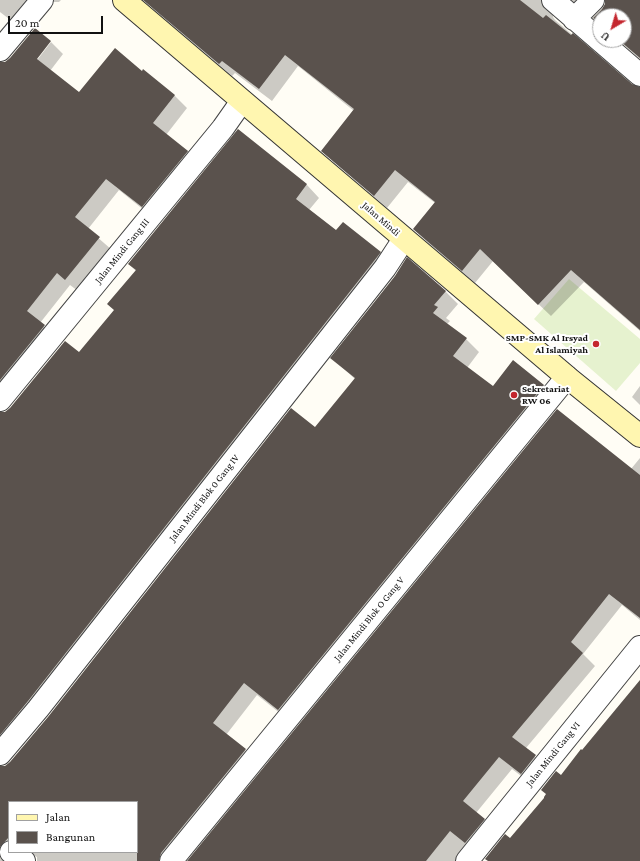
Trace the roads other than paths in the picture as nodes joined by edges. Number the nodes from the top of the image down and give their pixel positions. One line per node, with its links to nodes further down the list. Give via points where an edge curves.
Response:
1 (42, 0): 6 (street)
2 (124, 0): 8 (street, Jalan Mindi)
3 (553, 0): 5 (street)
4 (593, 0): 5 (street)
5 (574, 19): 7 (street)
6 (0, 50)
7 (640, 75)
8 (242, 101): 9 (street, Jalan Mindi); 11 (street, Jalan Mindi Gang III, via 218,134)
9 (404, 239): 10 (street, Jalan Mindi); 14 (street, Jalan Mindi Blok 0 Gang IV, via 385,268)
10 (567, 377): 12 (street, Jalan Mindi); 17 (street, Jalan Mindi Blok O Gang V)
11 (0, 400)
12 (640, 436)
13 (640, 647): 18 (street, Jalan Mindi Gang VI)
14 (0, 754)
15 (13, 853): 16 (street)
16 (24, 861)
17 (171, 861)
18 (466, 861)

